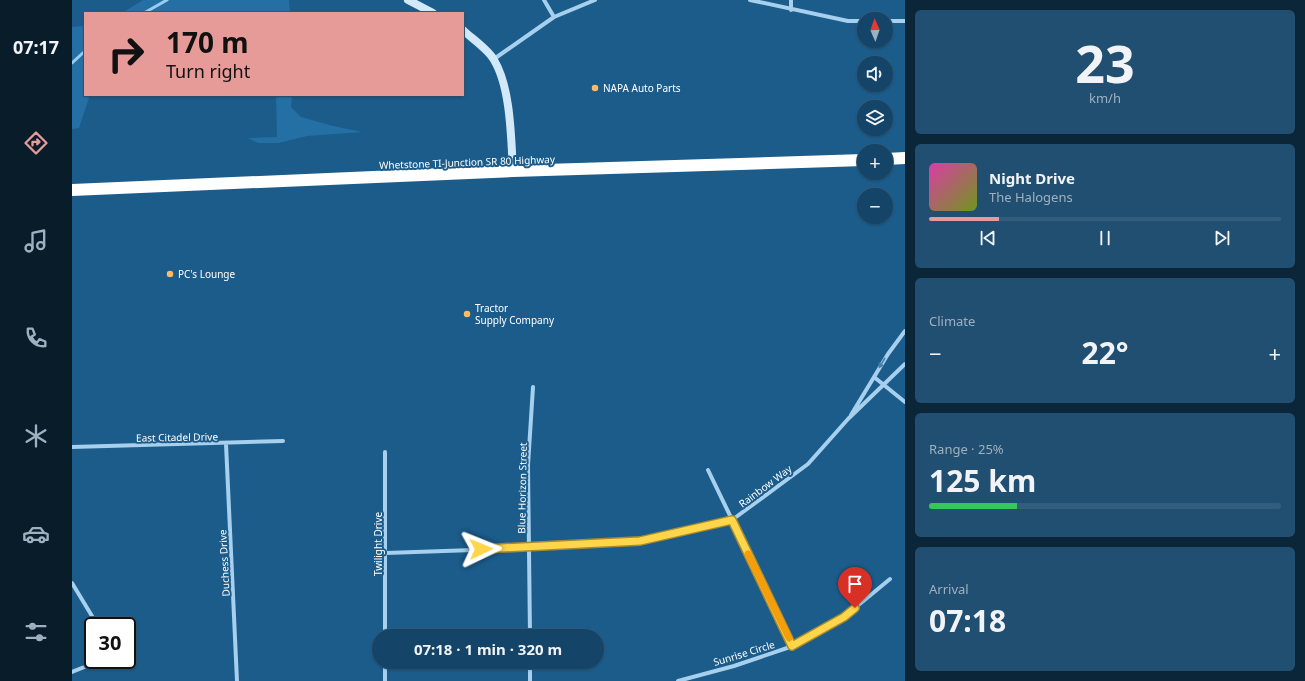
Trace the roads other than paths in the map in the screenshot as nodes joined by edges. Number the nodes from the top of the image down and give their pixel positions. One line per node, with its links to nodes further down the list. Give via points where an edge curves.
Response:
1 (408, 0): 7 (street)
2 (544, 0): 8 (street)
3 (595, 0): 8 (street)
4 (750, 0): 6 (street)
5 (791, 0): 6 (street)
6 (791, 10): 9 (street, via 848,22)
7 (431, 12)
8 (554, 17): 13 (street)
9 (857, 21)
10 (893, 21): 11 (street)
11 (905, 21)
12 (464, 31): 13 (street)
13 (494, 59): 17 (street, via 508,109)
14 (905, 158): 15 (highway)
15 (893, 159)
16 (857, 160): 17 (highway, Whetstone TI-Junction SR 80 Highway)
17 (513, 171): 18 (highway, Whetstone TI-Junction SR 80 Highway)
18 (72, 190)
19 (905, 331): 21 (street, Rainbow Way, one-way to 21)
20 (905, 364): 22 (street, Rainbow Way)
21 (874, 377): 22 (street); 25 (street, Rainbow Way)
22 (884, 386): 24 (street); 25 (street, Rainbow Way)
23 (534, 387): 32 (street, Blue Horizon Street, via 528,465)
24 (905, 402)
25 (848, 419): 31 (street, Rainbow Way, via 808,464)
26 (283, 441): 27 (street, East Citadel Drive)
27 (226, 444): 28 (street, East Citadel Drive); 44 (street, Duchess Drive)
28 (72, 448)
29 (385, 452): 33 (street, Twilight Drive)
30 (708, 470): 31 (street)
31 (732, 520): 32 (street, Rainbow Way, via 640,541); 39 (street)
32 (529, 548): 33 (street, Rainbow Way); 38 (street, Blue Horizon Street)
33 (386, 553): 37 (street, Twilight Drive)
34 (890, 579): 39 (street, Sunrise Circle, via 844,617)
35 (72, 582): 36 (street)
36 (93, 617)
37 (385, 629)
38 (530, 629)
39 (792, 646): 47 (street, Sunrise Circle, via 734,666)
40 (84, 666): 43 (street)
41 (385, 669): 45 (street)
42 (530, 669): 46 (street)
43 (72, 672)
44 (237, 681)
45 (385, 681)
46 (530, 681)
47 (678, 681)

